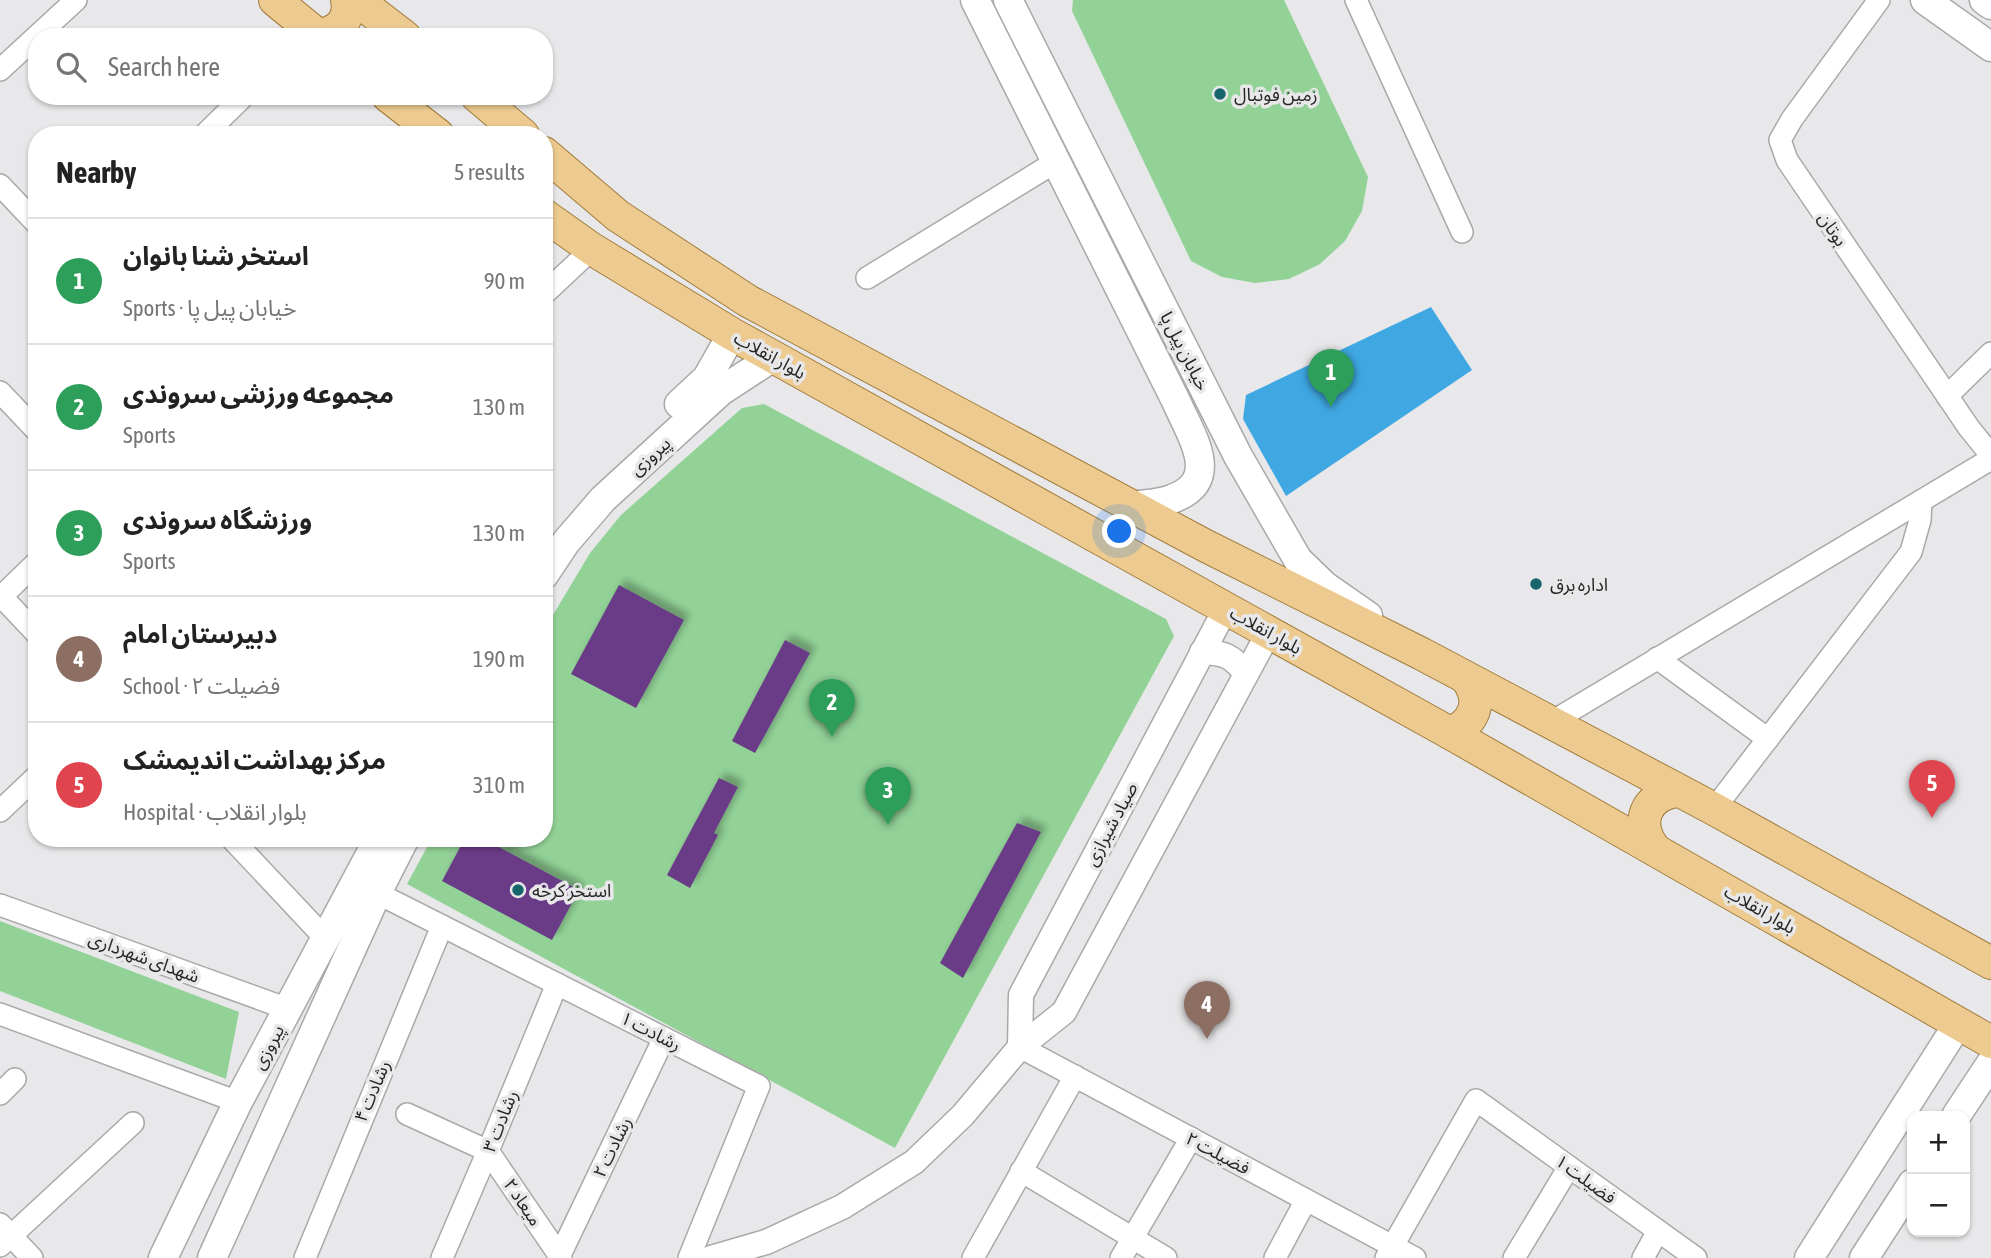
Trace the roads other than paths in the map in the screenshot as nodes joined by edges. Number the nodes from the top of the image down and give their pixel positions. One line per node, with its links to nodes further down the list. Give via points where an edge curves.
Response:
1 (75, 0): 12 (street)
2 (275, 0): 13 (main road)
3 (347, 0): 14 (main road, via 347,15)
4 (357, 0): 15 (main road)
5 (975, 0): 26 (main road, خیابان پیل پا)
6 (1008, 0): 40 (main road, خیابان پیل پا)
7 (1356, 0): 30 (street)
8 (1879, 0): 38 (street, بوتان, via 1780,140 1787,160)
9 (1926, 0): 17 (main road)
10 (1984, 0): 11 (main road)
11 (1991, 5)
12 (45, 28)
13 (306, 28)
14 (338, 28)
15 (393, 28)
16 (28, 44): 18 (street)
17 (1991, 47)
18 (0, 70)
19 (235, 105): 22 (street)
20 (401, 105): 23 (main road)
21 (488, 105): 24 (main road)
22 (213, 126)
23 (427, 126)
24 (512, 126)
25 (553, 161): 44 (main road, بلوار انقلاب, via 618,216 748,301)
26 (1057, 161): 32 (street); 42 (main road, خیابان پیل پا, via 1176,401 1201,460)
27 (0, 185): 28 (street)
28 (28, 215)
29 (553, 221): 31 (main road, بلوار انقلاب)
30 (1462, 232)
31 (592, 249): 33 (street); 34 (main road, بلوار انقلاب)
32 (867, 278)
33 (553, 286)
34 (732, 334): 36 (main road, بلوار انقلاب); 45 (main road, پیروزی, via 707,377 591,487)
35 (1991, 353): 38 (street)
36 (774, 357): 46 (main road, پیروزی, via 721,391 603,499); 49 (main road, بلوار انقلاب)
37 (0, 392): 39 (street)
38 (1947, 396): 41 (street, بوتان)
39 (28, 422)
40 (1238, 456): 42 (main road, via 1219,476); 53 (main road, خیابان پیل پا, via 1298,560 1325,586)
41 (1991, 457): 43 (street)
42 (1200, 475): 44 (main road, via 1190,491)
43 (1921, 501): 54 (street); 59 (street, via 1911,552)
44 (1131, 506): 53 (main road, بلوار انقلاب)
45 (553, 531)
46 (553, 562)
47 (28, 571): 48 (street)
48 (0, 597): 50 (street)
49 (1226, 608): 51 (main road, بلوار انقلاب); 52 (street, صیاد شیرازی)
50 (28, 625)
51 (1269, 632): 55 (street); 58 (main road, بلوار انقلاب)
52 (1202, 652): 55 (street, via 1221,652); 79 (street, صیاد شیرازی, via 1021,995)
53 (1422, 654): 56 (main road, بلوار انقلاب)
54 (1657, 659): 57 (street); 59 (street)
55 (1247, 673): 79 (street, via 1063,1012)
56 (1467, 679): 57 (main road, بلوار انقلاب); 58 (main road, via 1474,688 1474,710 1461,729)
57 (1550, 723): 61 (main road, بلوار انقلاب)
58 (1450, 733): 67 (main road, بلوار انقلاب)
59 (1768, 739): 62 (street)
60 (28, 785): 63 (street)
61 (1676, 790): 62 (main road, بلوار انقلاب); 67 (main road, via 1656,798 1644,817)
62 (1714, 809): 72 (main road, بلوار انقلاب)
63 (0, 811)
64 (239, 847): 71 (street)
65 (377, 847): 68 (main road, پیروزی)
66 (398, 847): 68 (main road, پیروزی)
67 (1653, 847): 76 (main road, بلوار انقلاب)
68 (366, 888): 70 (street, رشادت ۱); 71 (main road, پیروزی); 101 (main road, پیروزی)
69 (0, 905): 74 (street, شهدای شهرداری)
70 (442, 926): 73 (street, رشادت ۱); 97 (street, رشادت ۴)
71 (325, 938): 74 (main road, پیروزی)
72 (1991, 962)
73 (557, 984): 77 (street, رشادت ۱); 87 (street, رشادت ۳)
74 (288, 1009): 82 (main road, پیروزی)
75 (0, 1014): 82 (street)
76 (1958, 1024): 78 (main road, بلوار انقلاب); 113 (main road)
77 (664, 1038): 98 (street, رشادت ۲); 103 (street, رشادت ۱, via 760,1086)
78 (1991, 1042)
79 (1020, 1047): 81 (street, فضیلت ۲); 95 (street, via 963,1115 914,1162)
80 (1991, 1063): 83 (main road)
81 (1074, 1076): 86 (street, فضیلت ۲); 89 (street)
82 (239, 1102): 100 (main road, پیروزی)
83 (1959, 1111)
84 (407, 1114): 87 (street)
85 (133, 1123): 93 (street)
86 (1191, 1138): 91 (street, فضیلت ۲); 94 (street)
87 (488, 1151): 98 (street, میعاد ۲); 102 (street, رشادت ۳)
88 (1569, 1167): 92 (street, فضیلت ۱); 96 (street, فضیلت ۱, via 1476,1100); 110 (street)
89 (1021, 1171): 94 (street); 105 (street)
90 (1907, 1192): 114 (main road)
91 (1306, 1200): 96 (street, فضیلت ۲); 108 (street)
92 (1658, 1231): 111 (street); 112 (street, فضیلت ۱)
93 (4, 1235): 99 (street)
94 (1133, 1238): 106 (street); 107 (street)
95 (766, 1250): 104 (street)
96 (1390, 1252): 109 (street, فضیلت ۲)
97 (307, 1256)
98 (561, 1257)
99 (32, 1258)
100 (163, 1258)
101 (212, 1258)
102 (442, 1258)
103 (689, 1258)
104 (712, 1258)
105 (973, 1258)
106 (1121, 1258)
107 (1166, 1258)
108 (1275, 1258)
109 (1415, 1258)
110 (1514, 1258)
111 (1643, 1258)
112 (1696, 1258)
113 (1810, 1258)
114 (1864, 1258)

